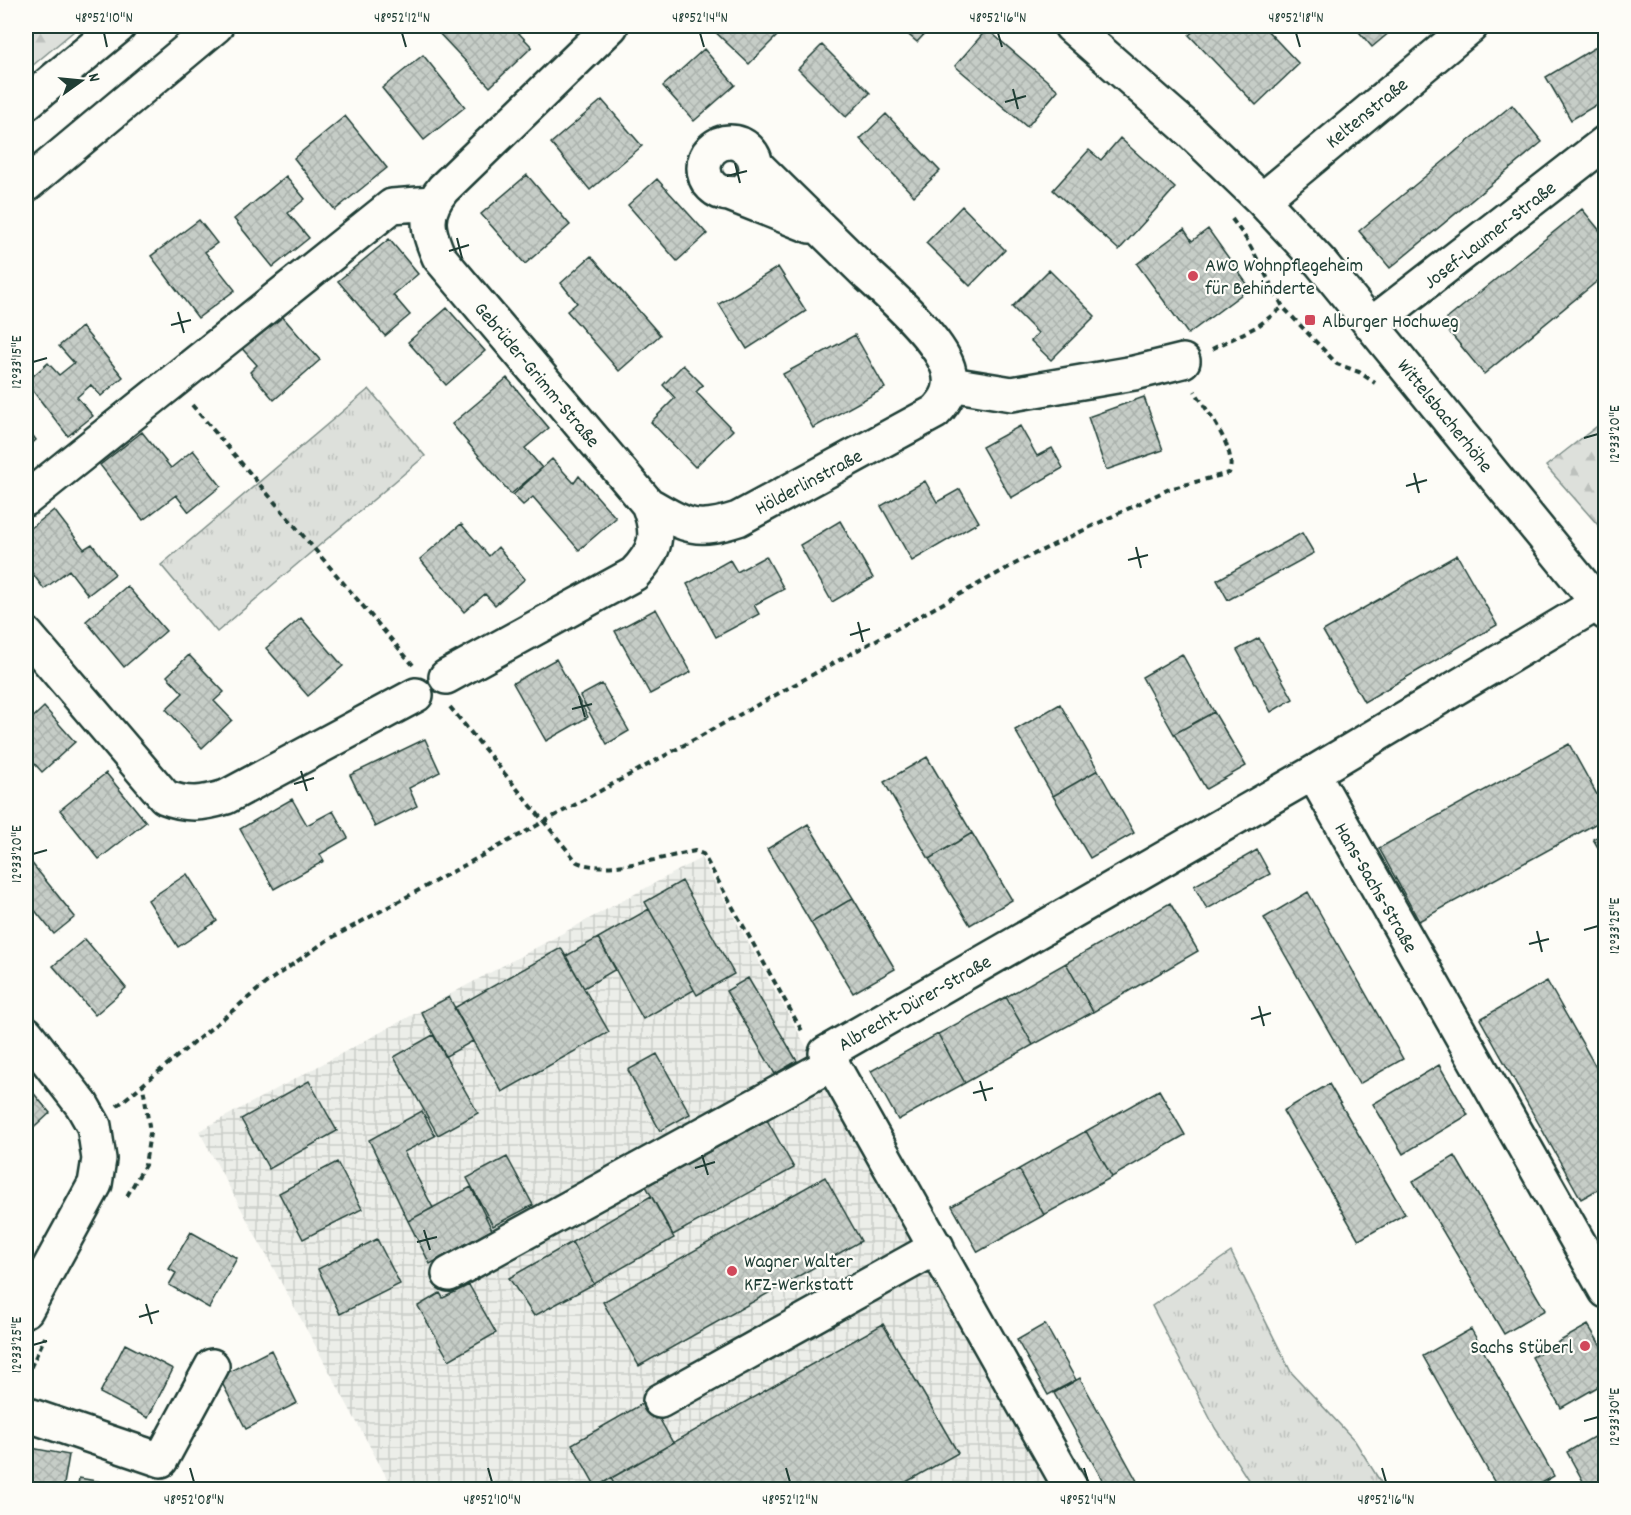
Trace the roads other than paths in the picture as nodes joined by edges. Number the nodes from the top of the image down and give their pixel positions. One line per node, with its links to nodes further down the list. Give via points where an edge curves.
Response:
1 (119, 26): 6 (street)
2 (216, 26): 9 (street)
3 (611, 26): 12 (street)
4 (1472, 26): 11 (street, Keltenstraße)
5 (1059, 32): 11 (street, Wittelsbacherhöhe, via 1186,127)
6 (26, 103)
7 (1605, 142): 14 (street, Josef-Laumer-Straße)
8 (756, 165): 10 (street, via 753,180 746,188); 10 (street, via 749,151 737,143 722,143 710,152 704,165 707,180); 13 (street)
9 (26, 184)
10 (727, 194): 13 (street)
11 (1262, 200): 14 (street, Wittelsbacherhöhe)
12 (432, 203): 17 (street, via 392,206); 18 (street, Gebrüder-Grimm-Straße, via 428,220 439,257)
13 (823, 231): 16 (street, via 905,310 932,342 947,365)
14 (1372, 324): 19 (street, Wittelsbacherhöhe)
15 (1183, 361): 16 (street, via 1012,394)
16 (951, 384): 18 (street, Hölderlinstraße, via 946,400 935,412 738,519 712,527 692,526)
17 (26, 499)
18 (648, 504): 20 (street, Gebrüder-Grimm-Straße, via 656,525 654,542 648,559 634,574 226,798 203,804 183,804 165,797)
19 (1602, 608): 21 (street)
20 (26, 634)
21 (1312, 773): 23 (street, Albrecht-Dürer-Straße); 26 (street, Hans-Sachs-Straße)
22 (26, 1033): 27 (street, via 82,1105 94,1126 99,1159 95,1184)
23 (830, 1058): 24 (street, Albrecht-Dürer-Straße); 25 (street)
24 (937, 1247): 29 (street); 31 (street, Albrecht-Dürer-Straße)
25 (449, 1274)
26 (1605, 1291)
27 (26, 1310)
28 (212, 1366): 30 (street, via 161,1460)
29 (660, 1401)
30 (26, 1414)
31 (1072, 1490)

